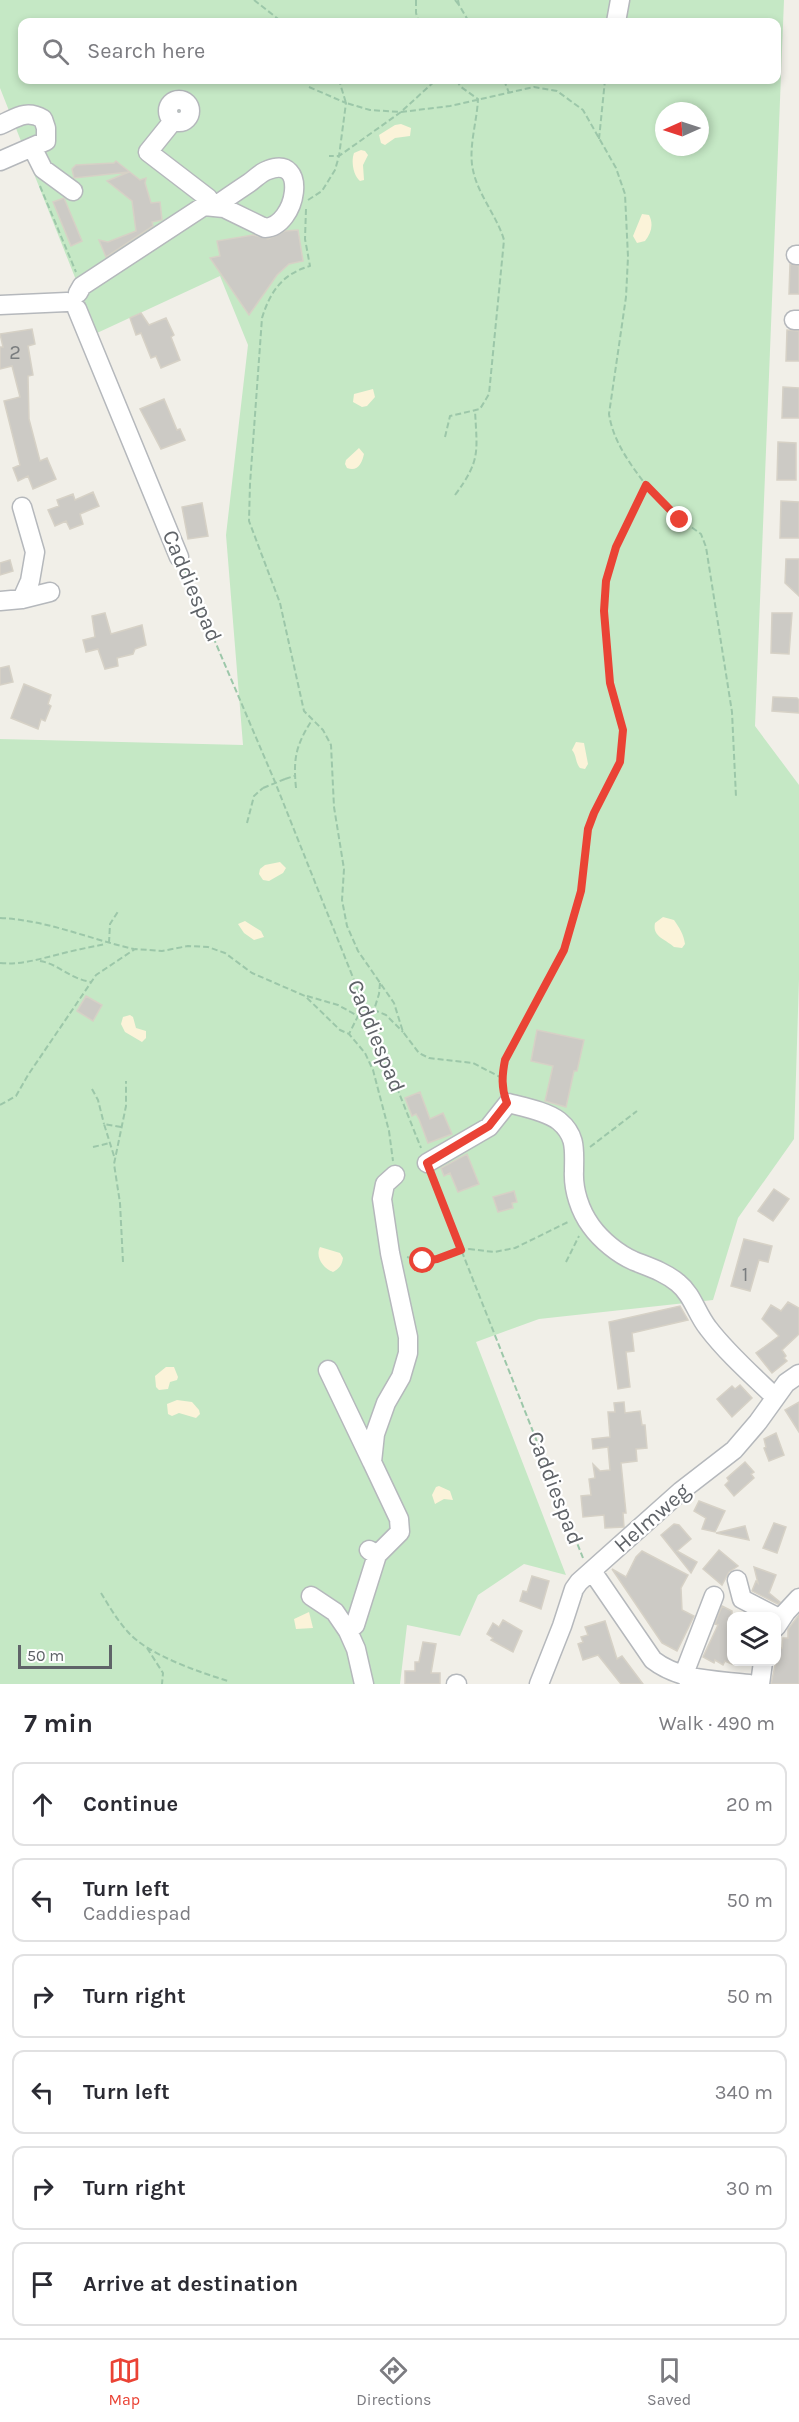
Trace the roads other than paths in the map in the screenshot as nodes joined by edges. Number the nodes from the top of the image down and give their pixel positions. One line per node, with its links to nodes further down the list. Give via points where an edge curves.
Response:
1 (620, 0): 2 (street)
2 (617, 18)
3 (173, 121): 8 (street, via 148,152 208,198)
4 (0, 125): 5 (street, via 24,115 34,114 43,119 46,141)
5 (32, 147): 6 (street); 7 (street, via 43,169)
6 (0, 161)
7 (73, 191)
8 (214, 207): 8 (street, via 276,167 286,169 301,197 273,228); 9 (street, via 204,206)
9 (76, 297): 10 (street); 12 (street, Caddiespad)
10 (0, 305)
11 (22, 507): 14 (street, via 35,552)
12 (179, 557)
13 (50, 592): 14 (street)
14 (22, 599): 15 (street)
15 (0, 602)
16 (427, 1163): 20 (street, via 489,1126 507,1103 557,1120 574,1143 576,1191 592,1227 617,1251 680,1284 690,1294 709,1330)
17 (394, 1175): 21 (street, via 386,1184 382,1199 408,1353 375,1434)
18 (328, 1370): 21 (street)
19 (799, 1374): 20 (street, Helmweg)
20 (775, 1396): 22 (street, Helmweg, via 734,1450 681,1491)
21 (372, 1462): 29 (street, via 399,1519 400,1532 373,1552 355,1625)
22 (592, 1571): 31 (street, Caddiespad); 34 (street, Helmweg, via 574,1589)
23 (737, 1580): 27 (street, via 742,1599)
24 (311, 1596): 29 (street, via 335,1612)
25 (714, 1596): 32 (street)
26 (799, 1598): 28 (street)
27 (764, 1612)
28 (781, 1616)
29 (348, 1630): 33 (street)
30 (763, 1666): 36 (street)
31 (660, 1676): 32 (street, Caddiespad)
32 (686, 1677): 35 (street, Caddiespad)
33 (364, 1684)
34 (539, 1684)
35 (749, 1684)
36 (760, 1684)

